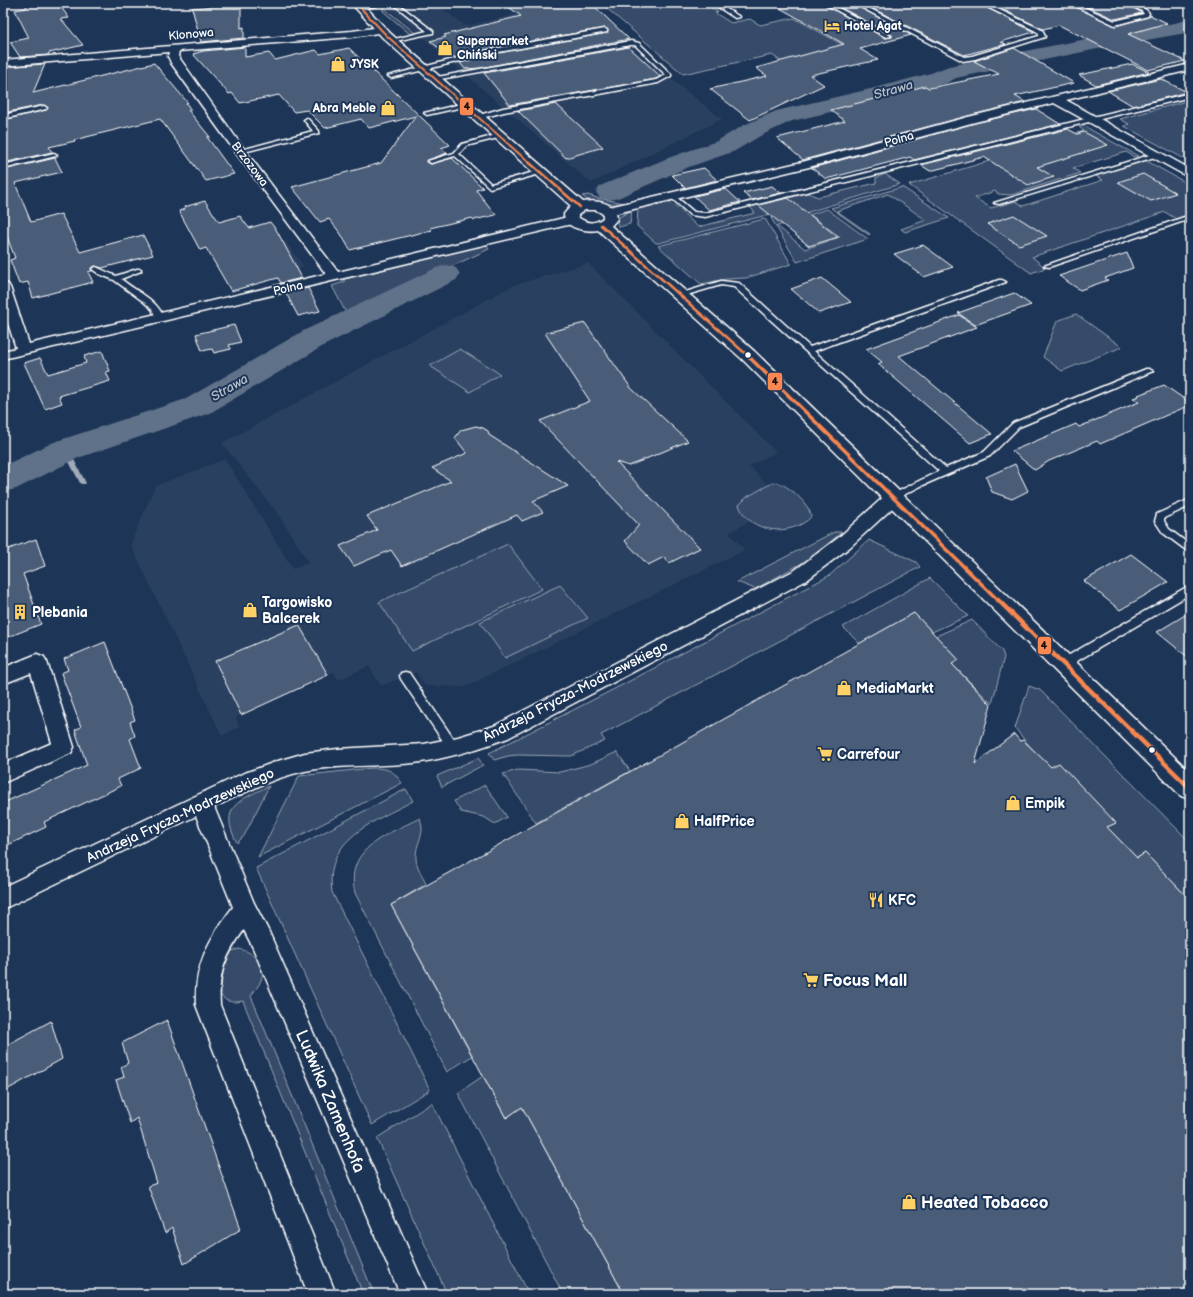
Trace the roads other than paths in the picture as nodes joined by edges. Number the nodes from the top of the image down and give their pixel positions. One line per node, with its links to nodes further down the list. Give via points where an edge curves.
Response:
1 (389, 3): 9 (lane)
2 (394, 3): 14 (lane, via 431,32)
3 (714, 3): 10 (lane)
4 (825, 3): 13 (lane)
5 (855, 3): 6 (lane, via 963,59 1042,37 1041,32 1036,29)
6 (981, 3)
7 (1071, 3): 8 (lane, via 1115,23 1147,13)
8 (1129, 3)
9 (359, 6): 11 (street)
10 (737, 17)
11 (381, 30): 14 (street); 15 (street, Klonowa)
12 (605, 31): 17 (lane, via 493,51)
13 (888, 36)
14 (393, 41): 17 (street)
15 (175, 49): 16 (street, Klonowa); 31 (street, Brzozowa, via 175,61)
16 (3, 62)
17 (424, 68): 19 (lane); 20 (street)
18 (1190, 68): 22 (street, Polna)
19 (391, 76)
20 (435, 78): 23 (street); 26 (lane, via 631,43 637,44 669,75 658,81)
21 (1190, 95): 29 (lane)
22 (1056, 99): 29 (street); 39 (street, Polna, via 962,121 805,165)
23 (465, 104): 25 (lane); 26 (street)
24 (44, 108): 27 (lane)
25 (427, 113)
26 (478, 116): 30 (street)
27 (3, 117)
28 (307, 120): 31 (lane, via 317,132)
29 (1092, 120): 34 (street); 39 (lane, via 705,215 692,214)
30 (500, 136): 32 (lane, via 464,145); 37 (street)
31 (240, 151): 48 (street, Brzozowa)
32 (456, 154): 35 (lane); 37 (lane, via 490,186)
33 (54, 155): 36 (lane)
34 (1156, 155): 38 (street); 40 (lane)
35 (431, 161)
36 (3, 167)
37 (541, 172): 41 (street)
38 (1190, 174)
39 (672, 196): 43 (street, Polna)
40 (997, 203)
41 (580, 207): 43 (street, via 596,206); 44 (street, via 572,212)
42 (1190, 217): 45 (lane)
43 (605, 218): 44 (street, via 586,226); 52 (street)
44 (572, 220): 48 (street, Polna)
45 (1048, 266)
46 (96, 269): 49 (lane, via 104,276)
47 (139, 270): 49 (lane)
48 (335, 277): 53 (street, Polna)
49 (117, 278): 53 (lane, via 126,288 153,304)
50 (1002, 282): 55 (lane)
51 (3, 287): 54 (street)
52 (680, 295): 55 (lane, via 721,283 736,285); 59 (street, via 748,355)
53 (160, 318): 54 (street, Polna)
54 (24, 350): 56 (street, Polna)
55 (808, 350): 58 (lane)
56 (3, 355)
57 (1149, 371): 58 (lane, via 1016,425 987,454)
58 (944, 472): 59 (lane)
59 (894, 497): 63 (street); 66 (street, Andrzeja Frycza-Modrzewskiego, via 859,530 801,575 501,732)
60 (1190, 502): 61 (lane, via 1160,516 1159,521 1166,531)
61 (1190, 550)
62 (1190, 589): 63 (lane)
63 (1063, 664): 68 (street)
64 (3, 676): 67 (street, via 38,662 64,747)
65 (405, 676): 66 (lane)
66 (453, 747): 69 (street, Andrzeja Frycza-Modrzewskiego, via 414,754 312,761 282,767)
67 (3, 774)
68 (1190, 788)
69 (202, 803): 70 (street, Andrzeja Frycza-Modrzewskiego); 71 (street, Ludwika Zamenhofa)
70 (3, 898)
71 (245, 909): 72 (street, via 212,962 208,977 208,1005); 73 (street, Ludwika Zamenhofa, via 261,940)
72 (322, 1294)
73 (414, 1294)

